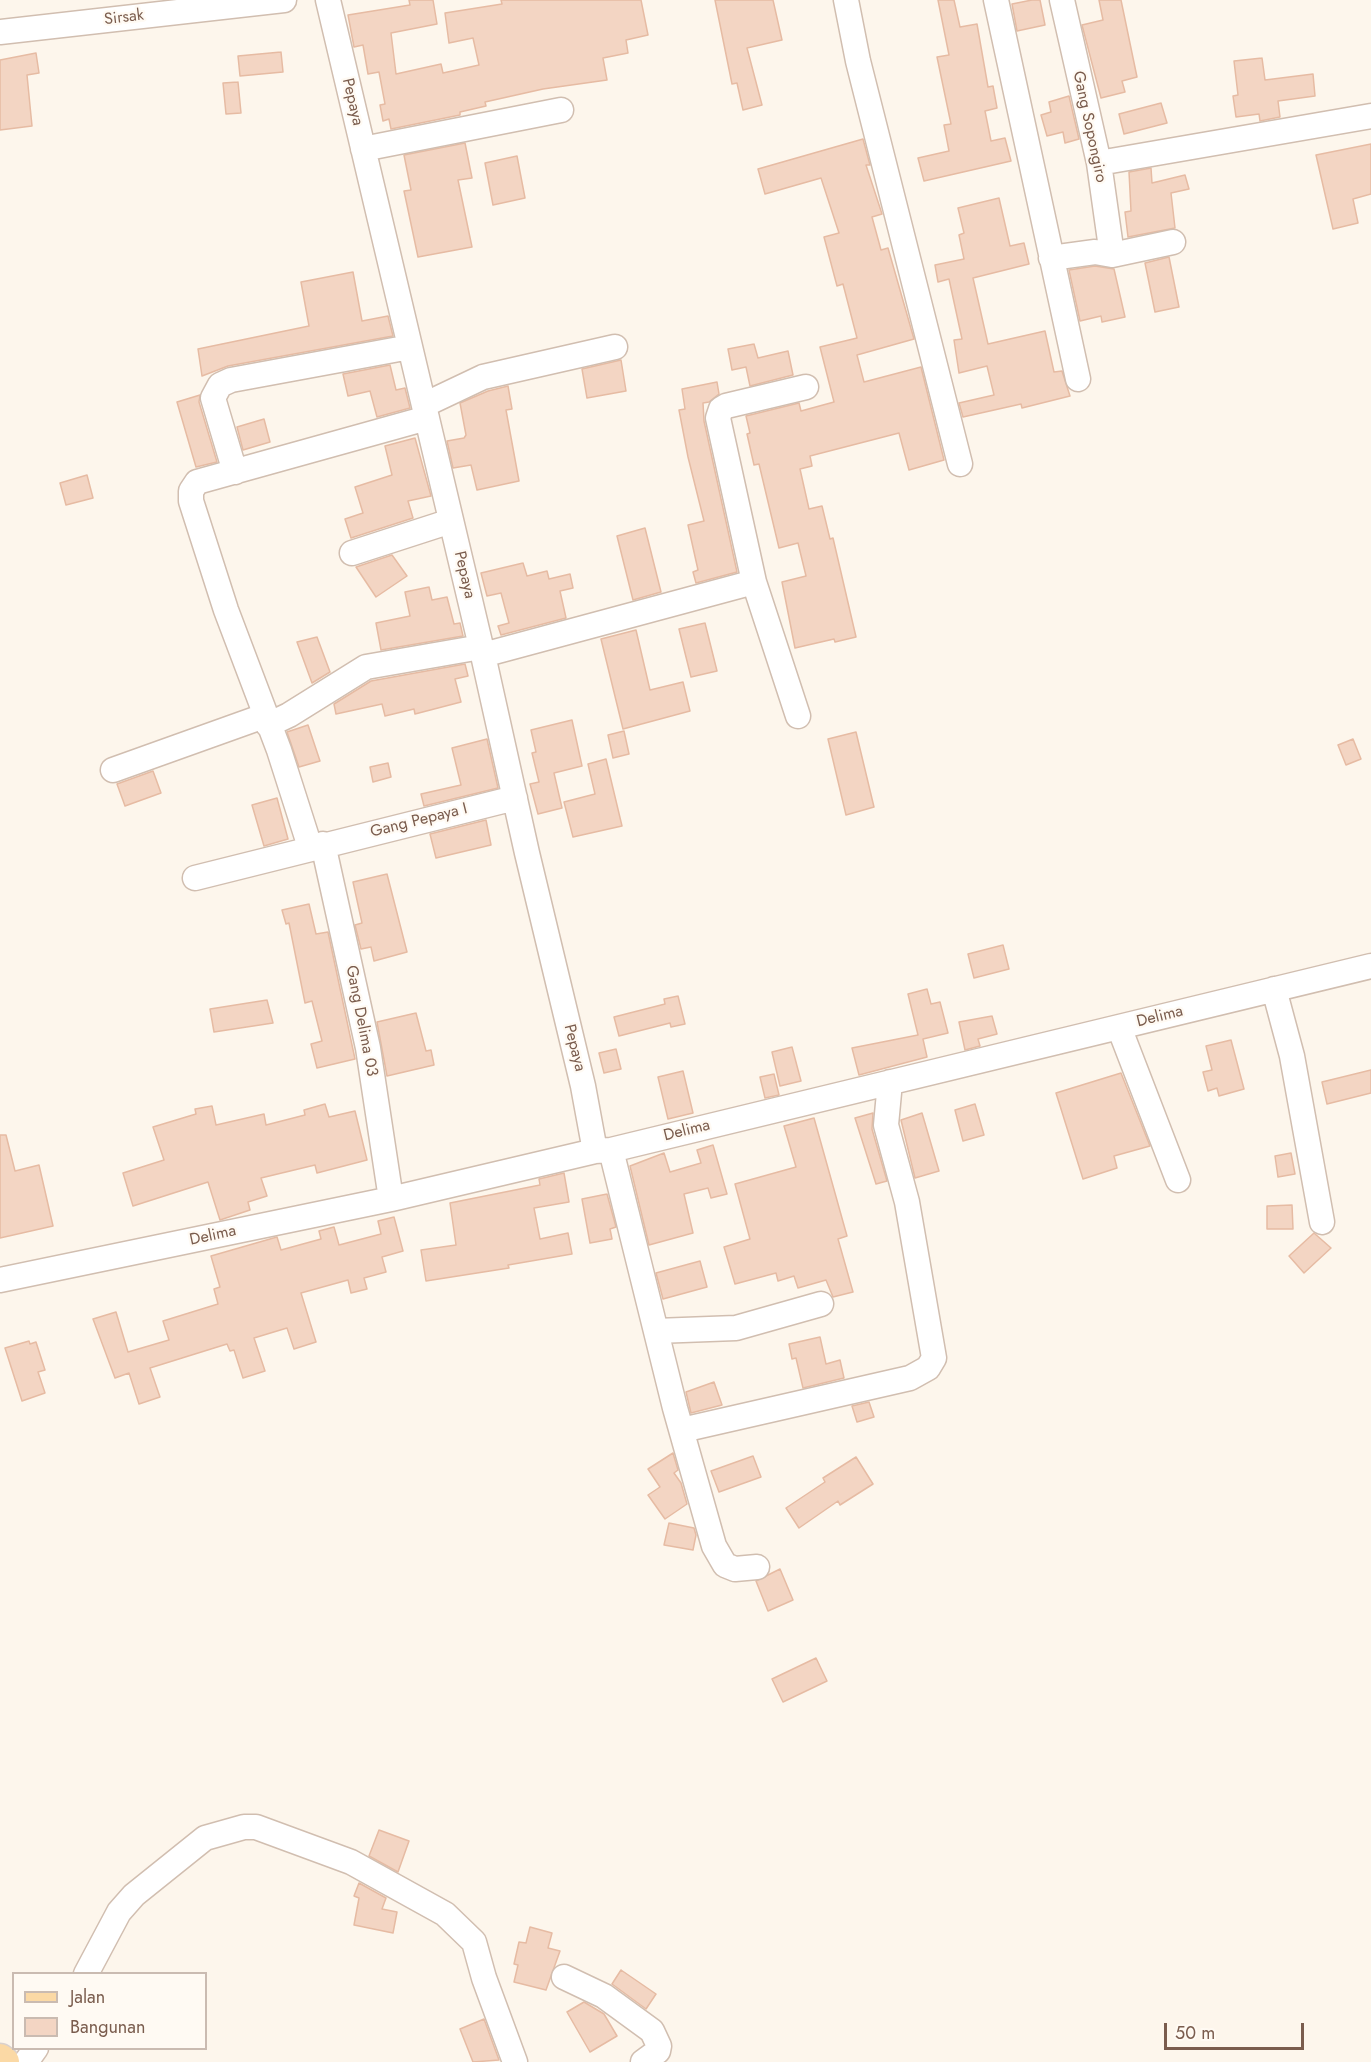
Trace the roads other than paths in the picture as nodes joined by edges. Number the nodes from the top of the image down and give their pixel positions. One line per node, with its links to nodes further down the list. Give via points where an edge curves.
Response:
1 (284, 0): 6 (street, Sirsak)
2 (328, 0): 10 (street, Pepaya)
3 (846, 0): 20 (street)
4 (996, 0): 14 (street)
5 (1062, 0): 11 (street, Gang Sopongiro)
6 (108, 10): 7 (street, Sirsak)
7 (0, 32)
8 (561, 110): 10 (street)
9 (1371, 116): 11 (street)
10 (363, 149): 15 (street, Pepaya)
11 (1099, 164): 13 (street, Gang Sopongiro)
12 (1173, 242): 13 (street)
13 (1112, 255): 14 (street, via 1095,252)
14 (1051, 258): 17 (street)
15 (410, 346): 19 (street, Pepaya); 21 (street, via 220,385 213,398)
16 (615, 347): 19 (street, via 483,377)
17 (1078, 379)
18 (806, 387): 24 (street, via 726,406 718,414)
19 (426, 412): 21 (street); 22 (street, Pepaya)
20 (960, 464)
21 (235, 472): 27 (street, Gang Delima 03, via 197,483 191,491 191,501)
22 (451, 521): 23 (street); 25 (street, Pepaya)
23 (352, 553)
24 (754, 582): 25 (street); 26 (street)
25 (482, 651): 27 (street, via 366,667 289,715); 29 (street, Pepaya)
26 (798, 716)
27 (266, 720): 28 (street); 30 (street, Gang Delima 03)
28 (113, 770)
29 (515, 798): 30 (street, Gang Pepaya I); 36 (street, Pepaya)
30 (316, 846): 31 (street, Gang Pepaya I); 38 (street, Gang Delima 03, via 368,1048)
31 (195, 878)
32 (1371, 966): 33 (street, Delima)
33 (1274, 989): 34 (street, Delima); 39 (street, via 1292,1056)
34 (1119, 1027): 35 (street, Delima); 37 (street)
35 (890, 1082): 36 (street, Delima); 43 (street, via 886,1125 907,1202 934,1358 928,1368 910,1378)
36 (603, 1150): 38 (street, Delima); 42 (street, Pepaya)
37 (1178, 1180)
38 (391, 1199): 40 (street, Delima)
39 (1322, 1222)
40 (0, 1280)
41 (822, 1304): 42 (street, via 736,1328)
42 (656, 1331): 43 (street, Pepaya)
43 (682, 1430): 44 (street, Pepaya, via 719,1557 735,1569)
44 (757, 1568)
45 (87, 1972): 51 (street, via 114,1921 134,1895 205,1838 256,1827 351,1862 446,1914 474,1942)
46 (564, 1977): 52 (street, via 604,1996 652,2031 658,2051)
47 (35, 2050): 50 (street)
48 (0, 2059): 49 (main road)
49 (4, 2062)
50 (26, 2062)
51 (515, 2062)
52 (643, 2062)

